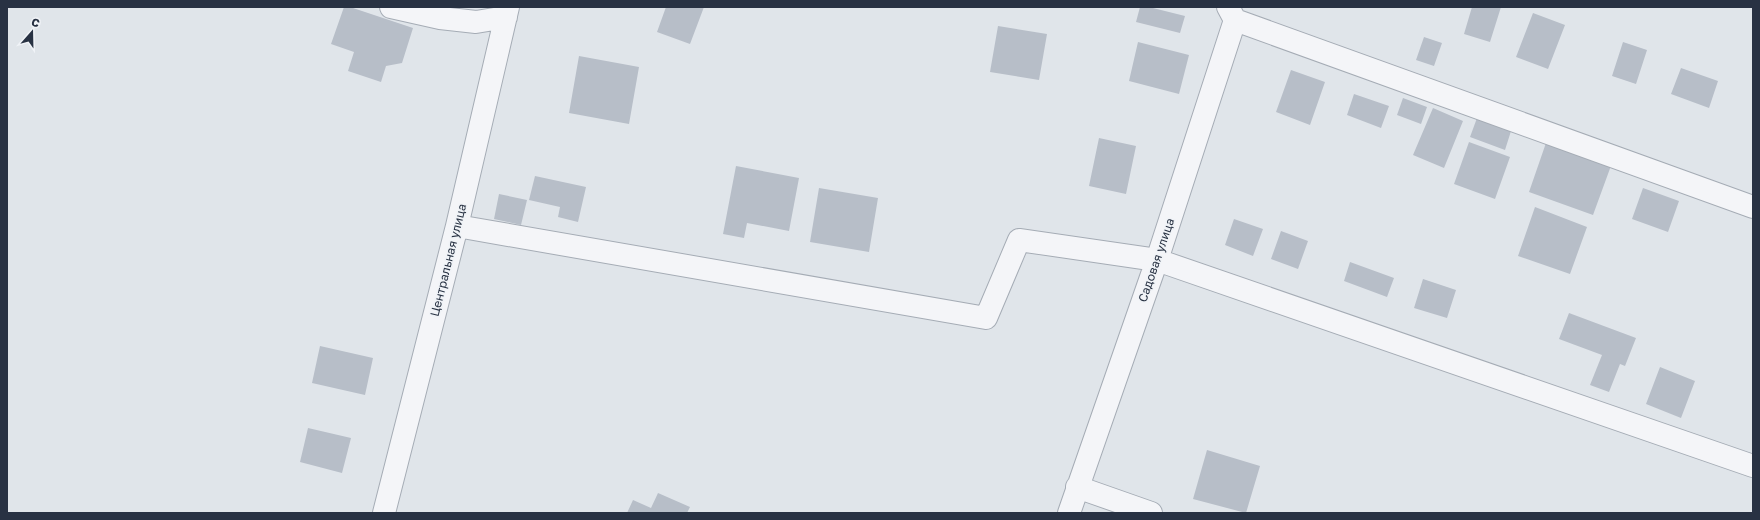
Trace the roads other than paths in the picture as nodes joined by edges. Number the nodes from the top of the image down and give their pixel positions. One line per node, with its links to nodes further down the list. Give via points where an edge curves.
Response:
1 (391, 7): 2 (street, via 440,18 476,22)
2 (507, 12): 5 (street, Центральная улица)
3 (1231, 14): 4 (street); 6 (street, Садовая улица)
4 (1753, 207)
5 (457, 226): 6 (street, via 986,318 1019,240); 9 (street, Центральная улица)
6 (1157, 260): 7 (street); 8 (street, Садовая улица)
7 (1753, 466)
8 (1077, 487): 10 (street, Садовая улица); 11 (street)
9 (384, 513)
10 (1069, 513)
11 (1151, 513)

